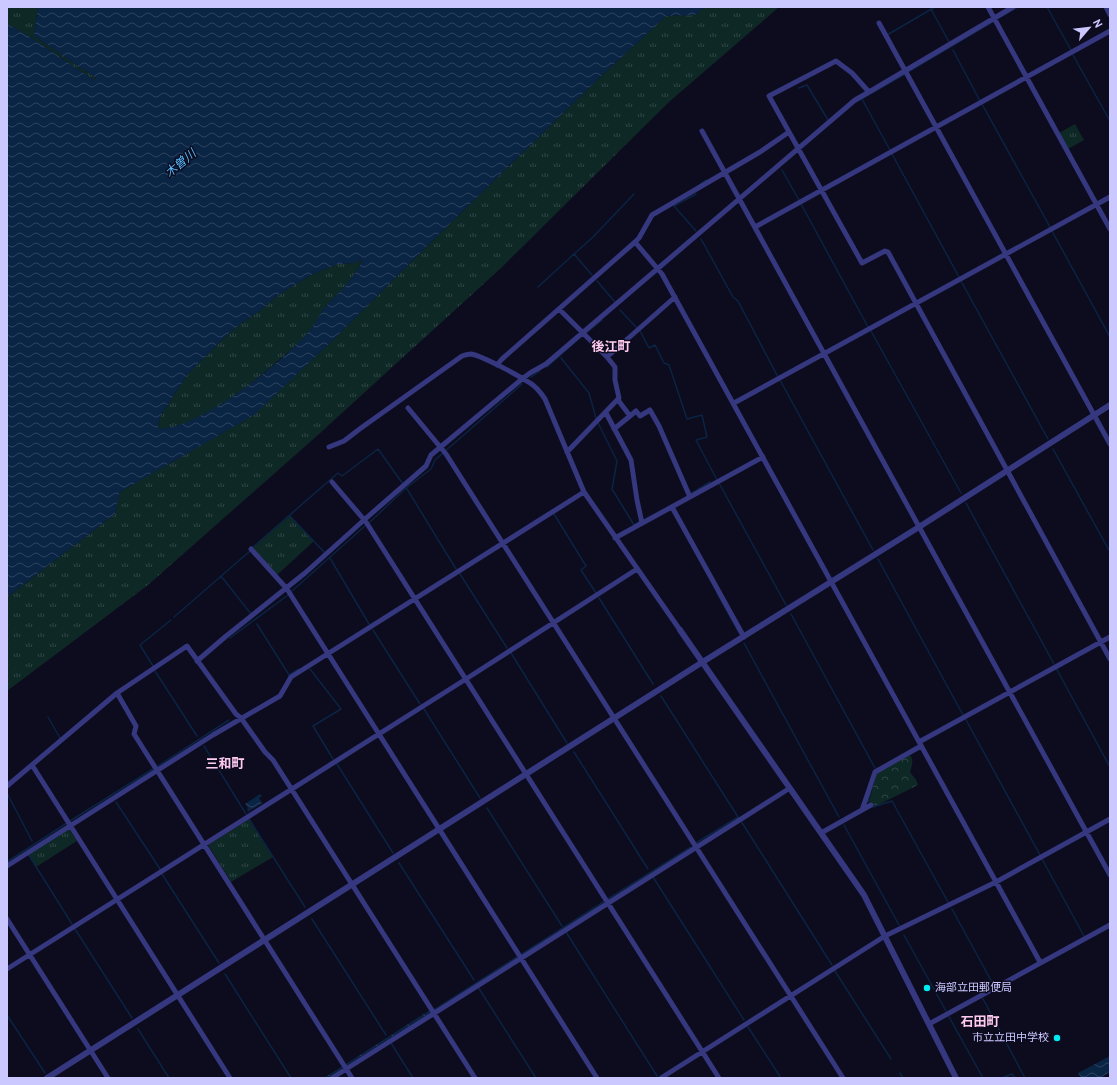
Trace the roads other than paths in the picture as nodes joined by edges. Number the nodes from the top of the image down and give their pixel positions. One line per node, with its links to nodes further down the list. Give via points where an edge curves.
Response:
1 (988, 7): 5 (street)
2 (1013, 7): 5 (street)
3 (1106, 7): 4 (street)
4 (1110, 15)
5 (995, 20): 8 (street); 9 (street)
6 (878, 23): 8 (street)
7 (1110, 31): 9 (street)
8 (906, 72): 10 (street); 11 (street)
9 (1027, 77): 11 (street); 19 (street)
10 (869, 92): 13 (street, via 852,73 836,61 804,77 769,96); 14 (street, via 855,100)
11 (936, 127): 16 (street); 23 (street)
12 (702, 131): 15 (street)
13 (789, 132): 14 (street); 15 (street)
14 (798, 148): 16 (street); 18 (street)
15 (725, 172): 18 (street); 22 (street, via 652,215)
16 (821, 190): 20 (street); 26 (street, via 862,263 886,251)
17 (1110, 197): 19 (street)
18 (739, 198): 20 (street); 24 (street)
19 (1096, 204): 21 (street); 23 (street)
20 (755, 227): 29 (street)
21 (1110, 229)
22 (635, 242): 24 (street); 27 (street)
23 (1006, 254): 26 (street); 38 (street)
24 (658, 268): 25 (street); 28 (street)
25 (675, 297): 30 (street); 34 (street)
26 (915, 304): 29 (street); 46 (street)
27 (559, 308): 28 (street); 31 (street)
28 (584, 332): 30 (street); 32 (street, via 546,364)
29 (824, 354): 34 (street); 53 (street)
30 (607, 356): 33 (street, via 615,367)
31 (497, 365): 32 (street); 42 (street, via 472,354 462,356 344,441)
32 (522, 379): 43 (street); 44 (street, via 539,390 546,399)
33 (618, 400): 37 (street); 39 (street)
34 (734, 403): 45 (street)
35 (1110, 405): 38 (street)
36 (408, 408): 43 (street)
37 (606, 413): 40 (street); 44 (street)
38 (1094, 415): 41 (street); 46 (street)
39 (630, 416): 40 (street); 49 (street, via 636,410 640,416 650,410)
40 (614, 429): 52 (street, via 631,460)
41 (1110, 444)
42 (329, 447)
43 (443, 450): 51 (street, via 431,455 426,466); 55 (street)
44 (567, 452): 48 (street)
45 (763, 457): 49 (street); 58 (street)
46 (1007, 470): 53 (street); 65 (street)
47 (332, 482): 51 (street)
48 (584, 492): 54 (street); 55 (street)
49 (690, 497): 50 (street)
50 (672, 507): 52 (street); 63 (street)
51 (364, 520): 59 (street); 60 (street)
52 (642, 523): 54 (street)
53 (919, 527): 58 (street); 71 (street)
54 (616, 538): 57 (street)
55 (503, 544): 60 (street); 61 (street)
56 (251, 548): 59 (street)
57 (637, 569): 61 (street); 62 (street)
58 (832, 582): 63 (street); 76 (street)
59 (287, 589): 66 (street); 68 (street)
60 (415, 599): 66 (street); 70 (street)
61 (553, 623): 70 (street); 74 (street)
62 (680, 630): 69 (street)
63 (744, 637): 69 (street)
64 (1110, 637): 65 (street)
65 (1101, 642): 67 (street); 71 (street)
66 (328, 654): 73 (street, via 292,677 280,696); 75 (street)
67 (1110, 659)
68 (198, 661): 72 (street, via 187,646); 73 (street)
69 (702, 663): 74 (street); 82 (street)
70 (466, 679): 75 (street); 79 (street)
71 (1010, 692): 76 (street); 88 (street)
72 (117, 693): 77 (street); 78 (street, via 136,726 134,734)
73 (241, 718): 78 (street); 81 (street)
74 (614, 720): 79 (street); 91 (street)
75 (378, 734): 81 (street); 87 (street)
76 (920, 744): 84 (street, via 875,772); 94 (street)
77 (32, 765): 80 (street); 86 (street)
78 (157, 770): 86 (street); 90 (street)
79 (527, 775): 87 (street); 97 (street)
80 (7, 786)
81 (292, 788): 90 (street); 95 (street)
82 (790, 788): 89 (street); 91 (street)
83 (871, 805): 84 (street)
84 (862, 810): 89 (street)
85 (1110, 820): 88 (street)
86 (69, 823): 92 (street); 96 (street)
87 (440, 830): 95 (street); 103 (street)
88 (1086, 832): 93 (street); 94 (street)
89 (821, 833): 100 (street, via 864,896)
90 (204, 844): 96 (street); 101 (street)
91 (695, 847): 97 (street); 107 (street)
92 (7, 866)
93 (1110, 875)
94 (996, 882): 100 (street); 104 (street)
95 (352, 885): 101 (street); 108 (street)
96 (118, 899): 102 (street); 106 (street)
97 (607, 901): 103 (street); 111 (street)
98 (7, 919): 102 (street)
99 (1110, 925): 104 (street)
100 (885, 936): 107 (street); 109 (street)
101 (265, 941): 106 (street); 112 (street)
102 (30, 955): 105 (street); 110 (street)
103 (521, 958): 108 (street); 119 (street)
104 (1040, 962): 109 (street)
105 (7, 969)
106 (178, 996): 110 (street); 115 (street)
107 (790, 996): 111 (street); 122 (street)
108 (434, 1013): 112 (street); 118 (street)
109 (929, 1024): 123 (street)
110 (90, 1050): 113 (street); 114 (street)
111 (702, 1052): 120 (street); 121 (street)
112 (345, 1067): 116 (street); 117 (street)
113 (47, 1078)
114 (108, 1078)
115 (230, 1078)
116 (332, 1078)
117 (352, 1078)
118 (475, 1078)
119 (597, 1078)
120 (661, 1078)
121 (719, 1078)
122 (843, 1078)
123 (956, 1078)

